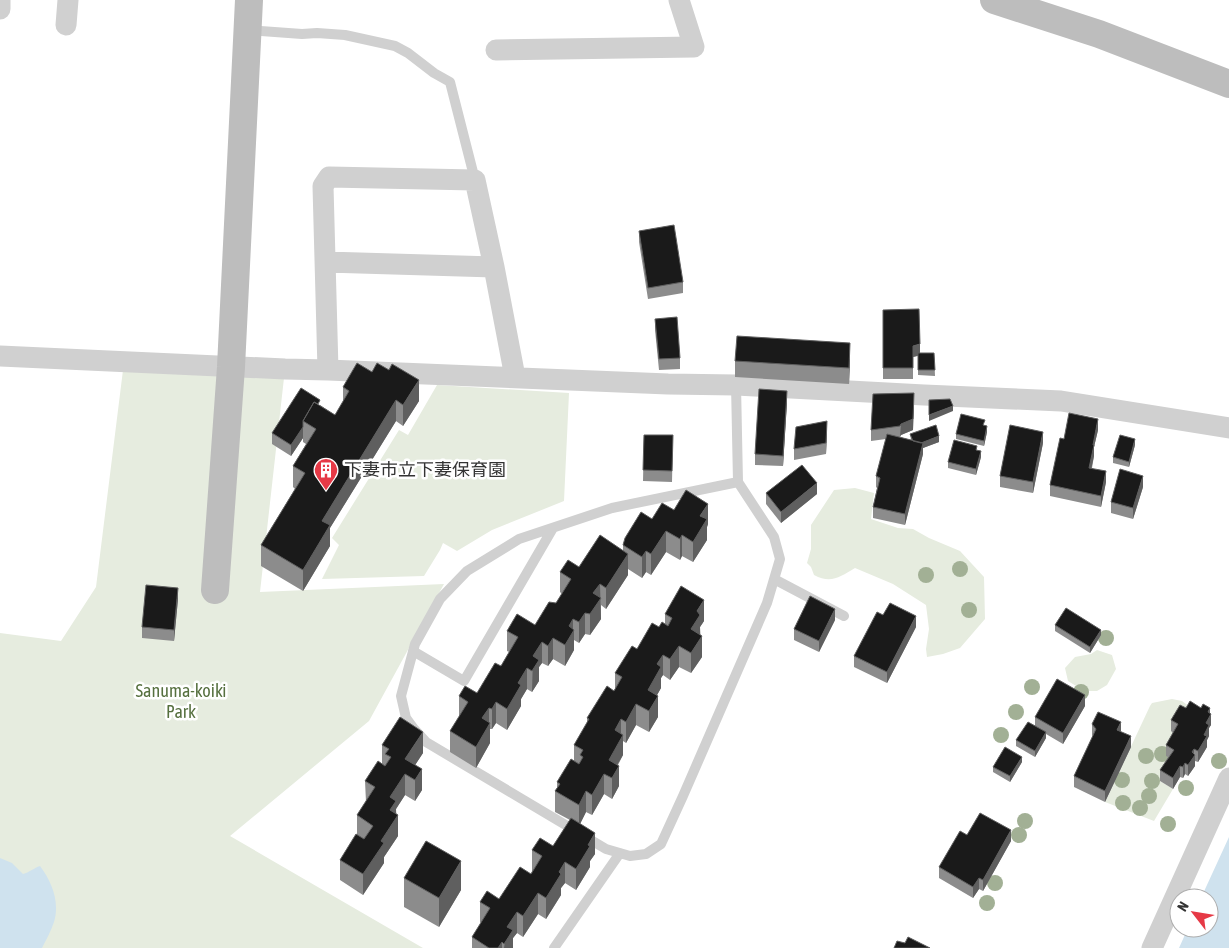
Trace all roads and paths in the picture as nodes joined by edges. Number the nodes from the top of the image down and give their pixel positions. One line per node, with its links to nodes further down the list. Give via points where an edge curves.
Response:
1 (0, 0): 6 (street)
2 (68, 0): 7 (street)
3 (249, 0): 8 (street)
4 (679, 0): 9 (street, via 694,47)
5 (994, 0): 10 (street, via 1100,34)
6 (0, 9)
7 (66, 25)
8 (247, 30): 11 (lane, via 345,35 395,46 408,53 450,82); 15 (street)
9 (496, 50)
10 (1229, 84)
11 (475, 180): 12 (street, via 329,177 324,186); 13 (street)
12 (326, 262): 13 (street); 16 (street)
13 (494, 267): 17 (street)
14 (0, 356): 15 (street)
15 (231, 367): 16 (street); 23 (street)
16 (328, 370): 17 (street)
17 (515, 377): 18 (street)
18 (736, 385): 19 (street, via 1061,401); 20 (lane)
19 (1229, 428)
20 (738, 482): 21 (lane, via 612,508); 22 (lane, via 774,537 780,559)
21 (553, 528): 25 (lane, via 519,539 467,572 440,599); 25 (lane, via 464,682)
22 (774, 579): 24 (lane); 27 (lane, via 767,603 661,844 646,854 630,856)
23 (215, 590)
24 (844, 616)
25 (413, 651): 27 (lane, via 401,696 406,718 426,742 606,849)
26 (1229, 778): 29 (street)
27 (620, 853): 28 (lane)
28 (554, 948)
29 (1152, 948)

